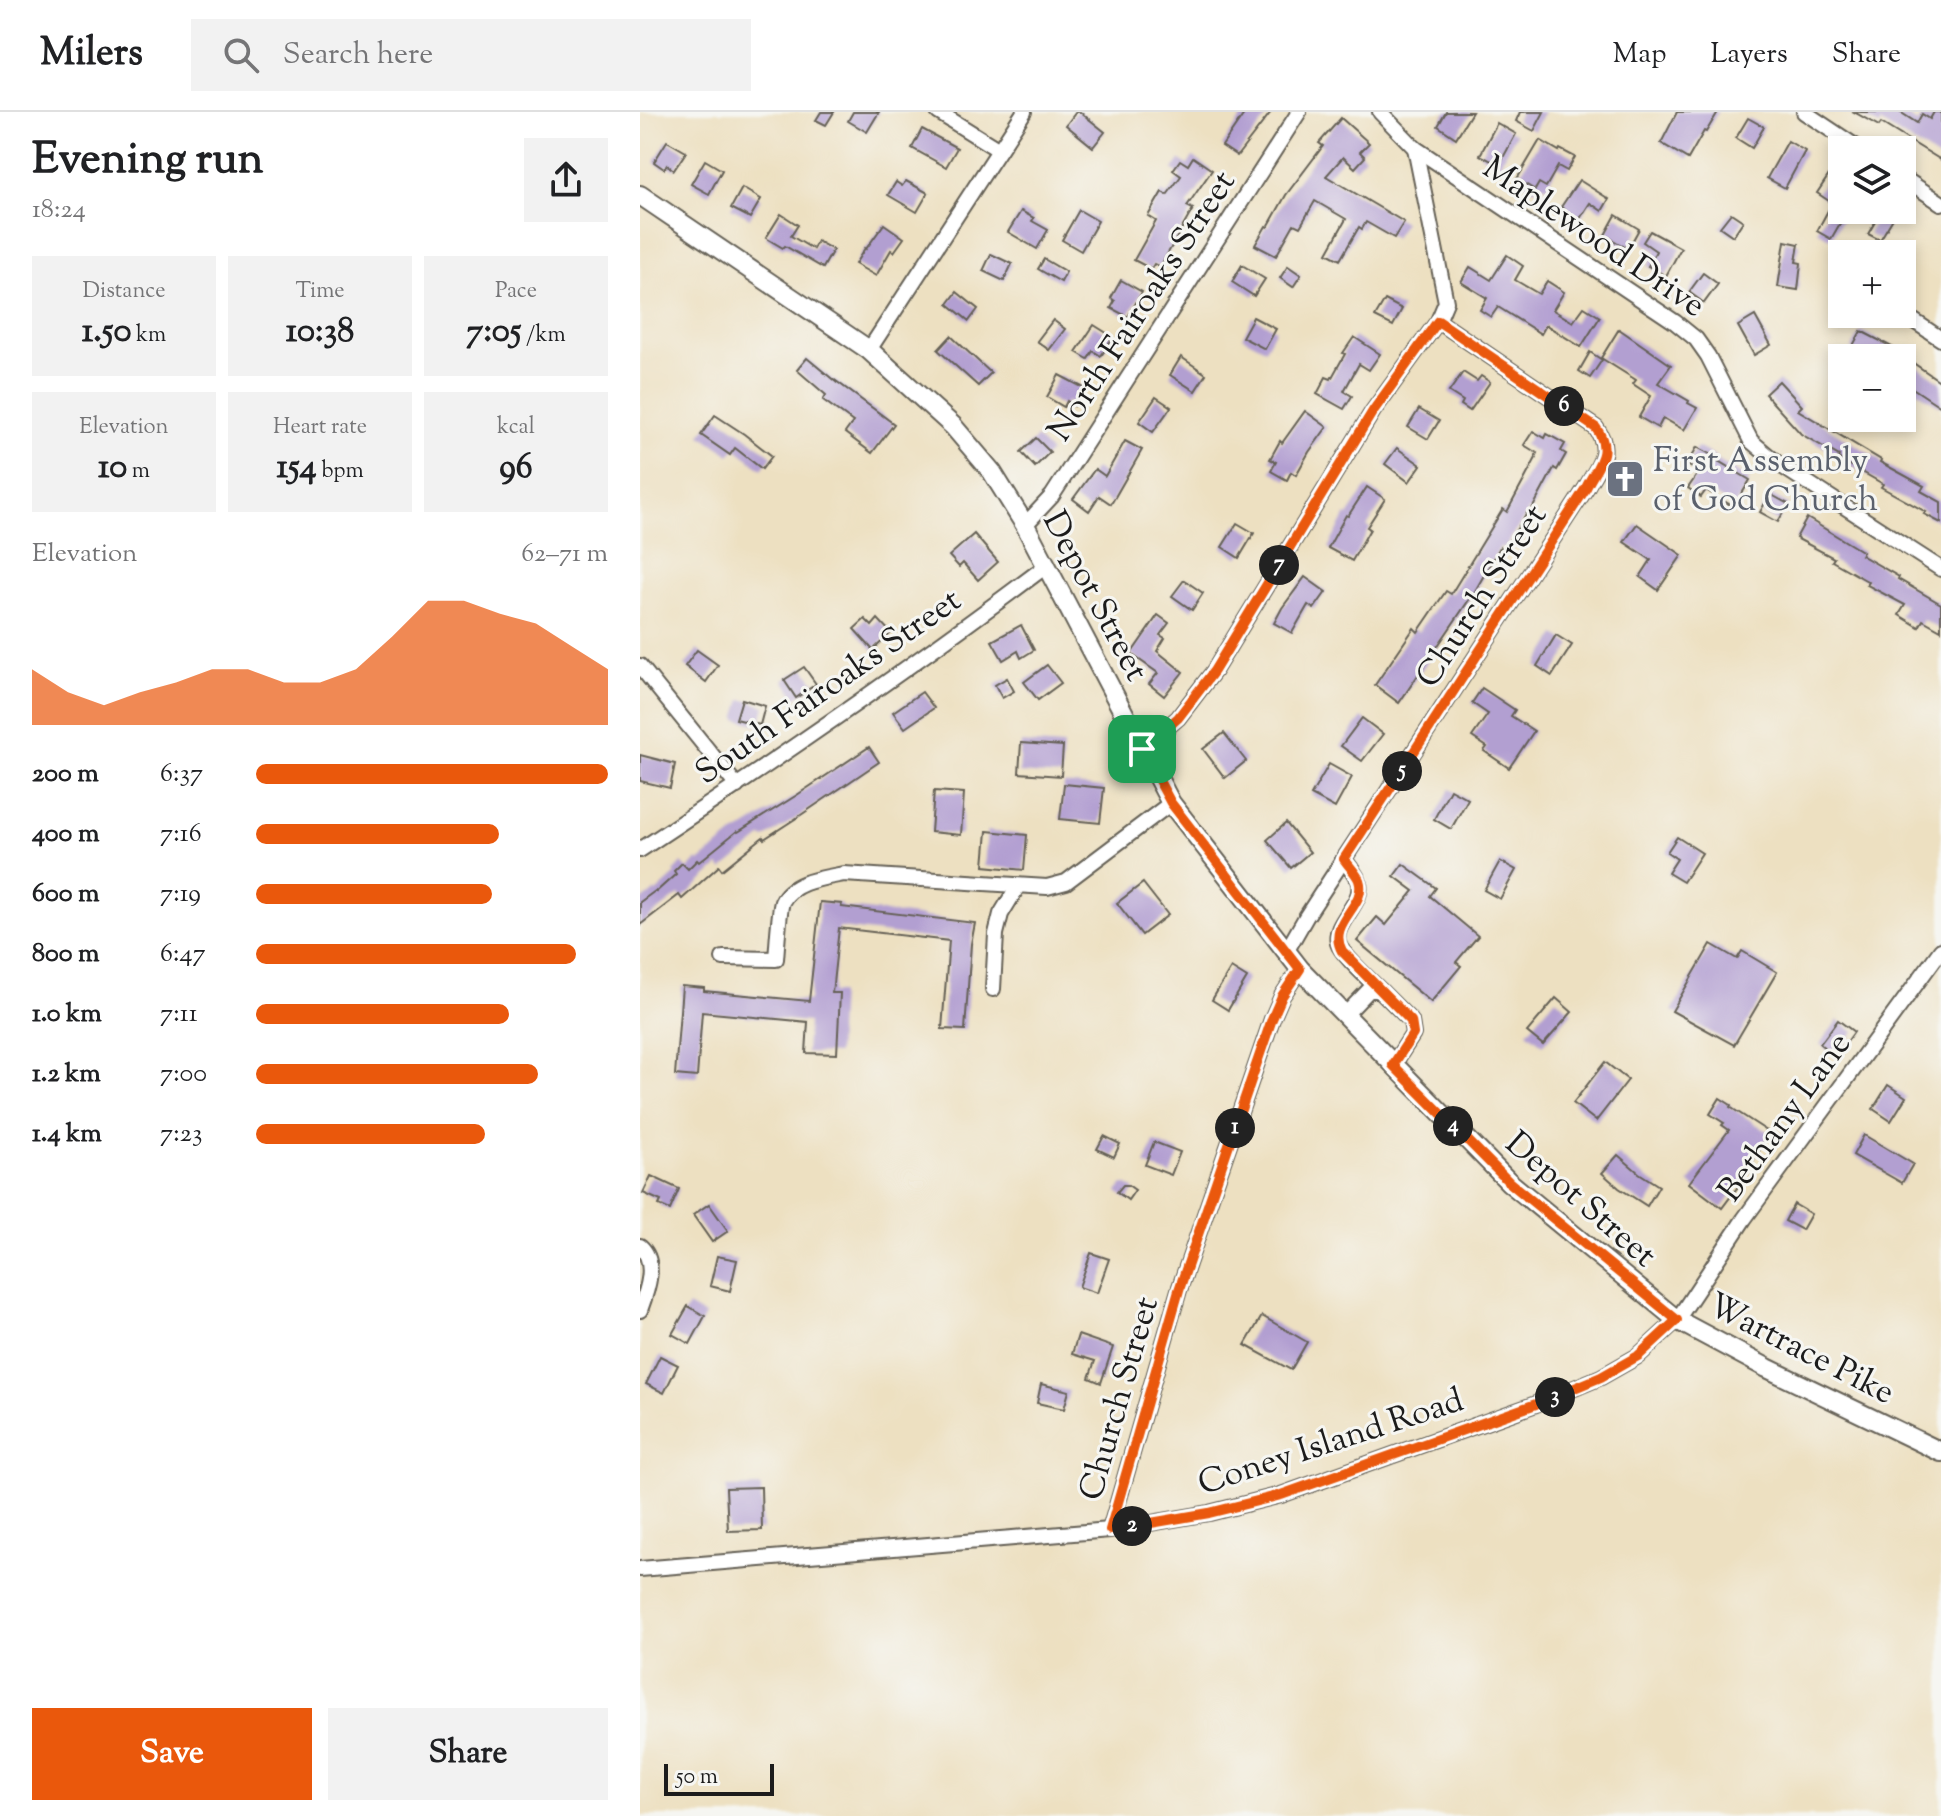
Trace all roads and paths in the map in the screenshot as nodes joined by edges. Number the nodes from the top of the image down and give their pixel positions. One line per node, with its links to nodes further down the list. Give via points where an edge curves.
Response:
1 (938, 112): 8 (street)
2 (1024, 112): 8 (street)
3 (1299, 112): 16 (street, North Fairoaks Street, via 1052,496)
4 (1380, 112): 7 (street, Maplewood Drive)
5 (1804, 112): 6 (street)
6 (1840, 136)
7 (1415, 148): 12 (street, via 1446,302); 18 (street, Maplewood Drive, via 1675,322 1708,356 1751,441)
8 (999, 150): 15 (street)
9 (1916, 186): 11 (street)
10 (640, 195): 15 (main road, Depot Street)
11 (1941, 203)
12 (1438, 321): 20 (street, via 1373,411 1214,671 1178,718); 24 (street, Church Street, via 1596,428 1605,452)
13 (1916, 322): 14 (street)
14 (1941, 339)
15 (869, 350): 16 (main road, Depot Street, via 953,426 992,472)
16 (1025, 525): 17 (main road, Depot Street)
17 (1046, 566): 20 (main road, Depot Street); 21 (street, South Fairoaks Street)
18 (1941, 569)
19 (640, 666): 21 (street)
20 (1142, 749): 22 (main road, Depot Street)
21 (737, 786): 23 (street, South Fairoaks Street)
22 (1171, 803): 25 (street, via 1066,882); 27 (main road, Depot Street)
23 (640, 850)
24 (1344, 859): 27 (street, Church Street); 31 (street, via 1359,881 1359,893 1337,942)
25 (1018, 886): 28 (street, via 844,874 814,879 782,902 776,959); 30 (street, via 996,934)
26 (1941, 950): 36 (street, Bethany Lane, via 1744,1219)
27 (1286, 952): 29 (main road, Depot Street)
28 (723, 958)
29 (1300, 969): 32 (main road, Depot Street); 38 (street, Church Street, via 1272,1019 1184,1275)
30 (993, 989)
31 (1380, 990): 32 (street, via 1369,990); 33 (street, via 1411,1021 1413,1034)
32 (1345, 1015): 33 (main road, Depot Street)
33 (1393, 1065): 36 (main road, Depot Street, via 1509,1182)
34 (640, 1246): 35 (street, via 651,1269)
35 (640, 1310)
36 (1677, 1320): 37 (main road, Wartrace Pike); 38 (street, Coney Island Road, via 1638,1356 1536,1404 1281,1495)
37 (1941, 1452)
38 (1110, 1530): 39 (street, Coney Island Road)
39 (640, 1569)

